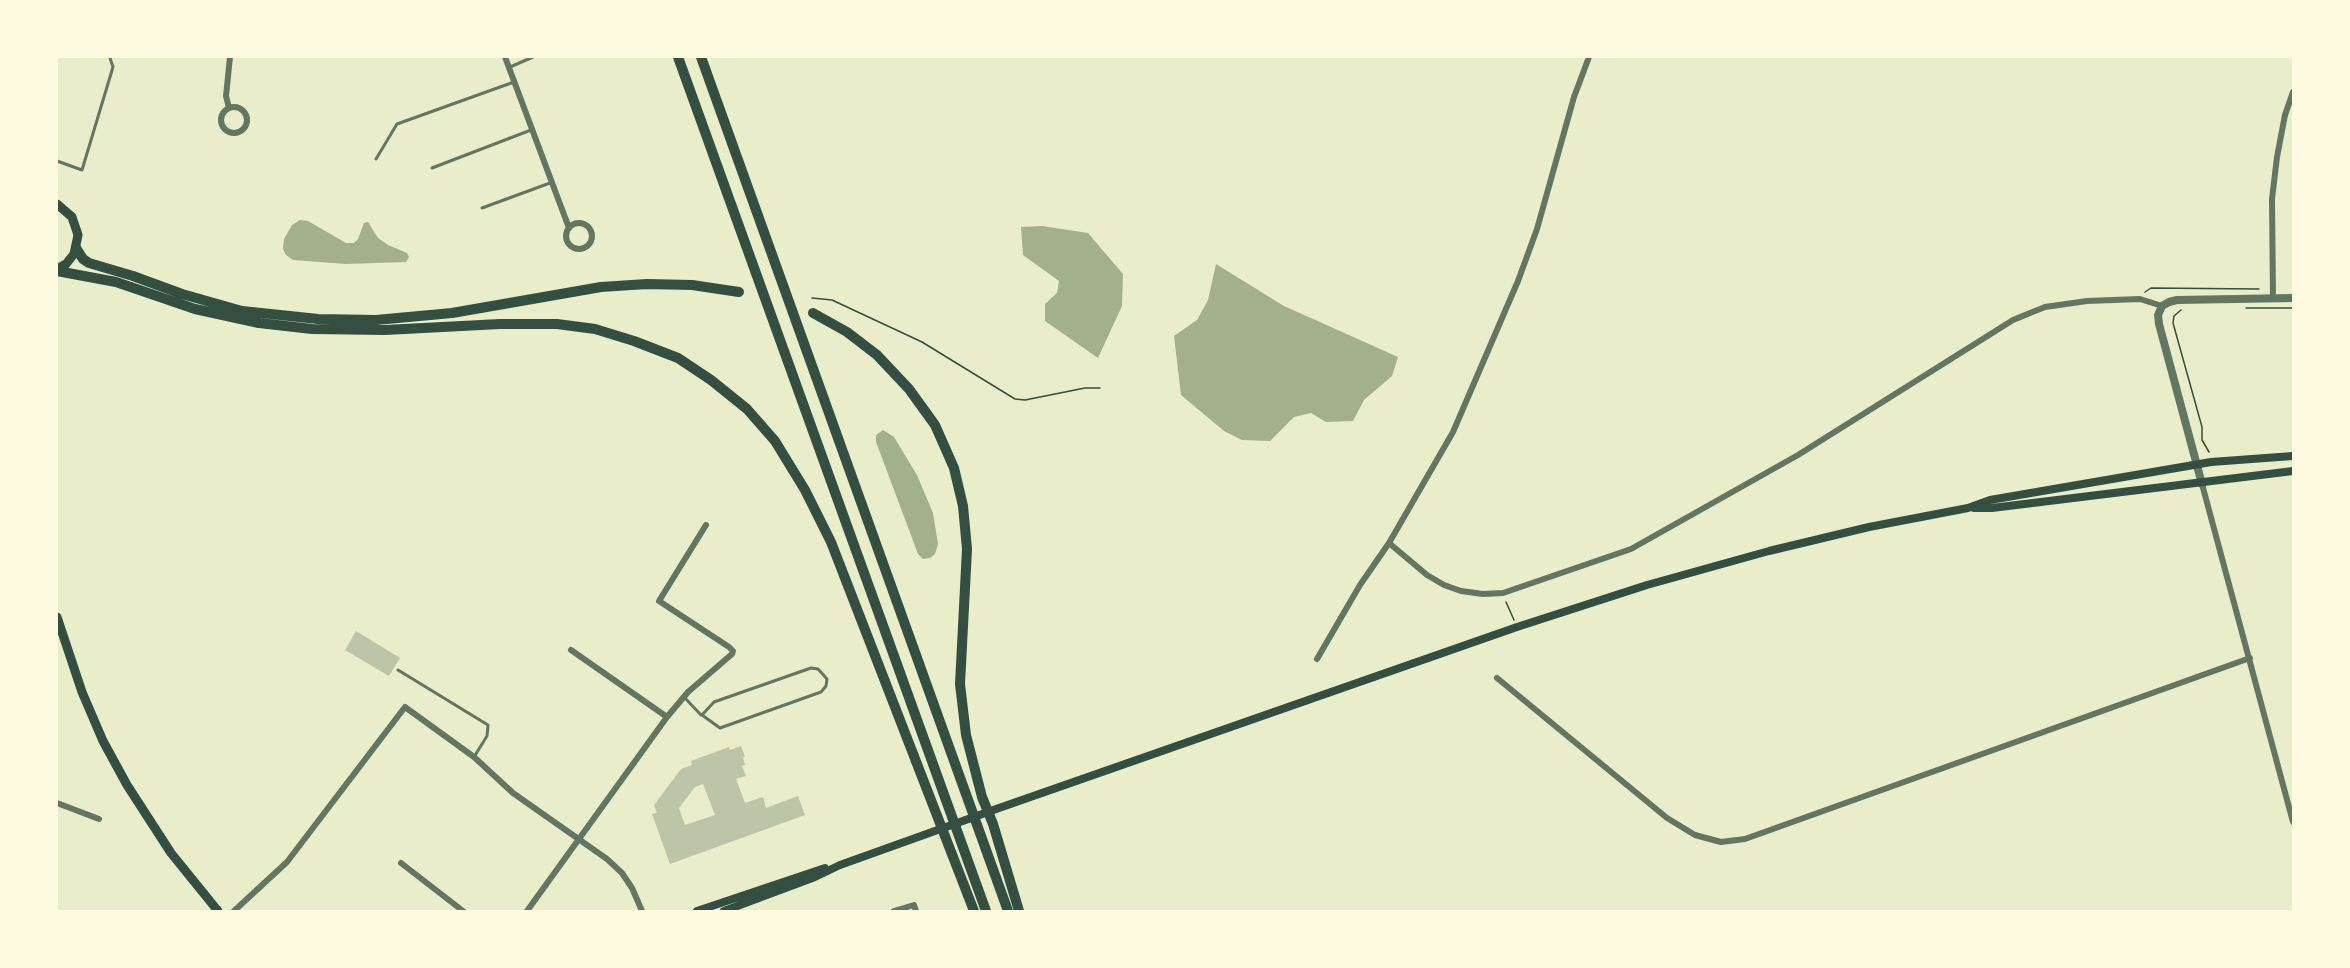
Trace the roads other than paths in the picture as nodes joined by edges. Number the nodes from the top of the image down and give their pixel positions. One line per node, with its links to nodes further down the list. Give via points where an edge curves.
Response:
1 (230, 57): 11 (street, via 226,96)
2 (505, 57): 8 (street)
3 (533, 57): 8 (lane)
4 (678, 57): 60 (highway)
5 (701, 57): 61 (highway)
6 (1589, 57): 33 (street, via 1518,281 1453,432)
7 (110, 58): 14 (lane, via 113,67 82,170)
8 (508, 67): 9 (street)
9 (514, 82): 12 (street); 13 (lane, via 398,124)
10 (2293, 92): 23 (street, via 2285,115 2272,199)
11 (230, 108): 11 (street, via 221,121 224,128 236,132 243,129 246,117 242,110)
12 (531, 130): 15 (lane); 16 (street)
13 (376, 159)
14 (57, 161)
15 (432, 168)
16 (550, 183): 18 (lane); 19 (street)
17 (57, 204): 20 (main road, via 75,222)
18 (482, 208)
19 (569, 228): 19 (street, via 567,240 571,247 578,250 589,245 592,237 586,225 578,223)
20 (76, 248): 21 (main road); 22 (highway, via 89,263 182,294 242,310 318,320 452,314 602,287 646,284 693,285)
21 (57, 270): 59 (highway, via 116,282 195,309 259,323 312,329 500,324 595,329 678,358 711,380 747,409 775,441 831,542)
22 (739, 292)
23 (2273, 298): 24 (street); 25 (street, via 2177,300)
24 (2293, 298)
25 (2162, 306): 28 (street, via 2159,324); 33 (street, via 2140,299 2087,301 2045,308 2013,320 1798,455 1646,542 1503,593 1483,594 1444,585)
26 (813, 313): 62 (highway, via 877,355 909,389 934,425 954,468 967,549 960,684 966,735)
27 (2293, 456): 28 (main road)
28 (2197, 464): 30 (street); 31 (main road, via 1990,500)
29 (2293, 471): 30 (main road)
30 (2202, 484): 31 (main road); 36 (street)
31 (1968, 508): 49 (main road, via 1769,550 1647,585)
32 (706, 525): 40 (street, via 659,601 733,651)
33 (1389, 543): 37 (street)
34 (57, 617): 50 (main road, via 82,692 127,785 171,853)
35 (571, 650): 42 (street)
36 (2250, 658): 39 (street, via 1756,835 1721,842 1695,835 1666,818); 46 (street)
37 (1317, 659)
38 (398, 670): 43 (lane, via 488,726 487,736)
39 (1497, 678)
40 (684, 696): 41 (lane); 42 (street)
41 (702, 715): 41 (lane, via 714,702 811,668 818,669 826,679 821,692 720,728)
42 (667, 717): 47 (street)
43 (474, 757): 47 (street, via 506,788); 51 (street, via 405,707 287,862)
44 (57, 804): 45 (street)
45 (99, 819)
46 (2293, 822)
47 (580, 840): 53 (street); 54 (street, via 622,873)
48 (401, 863): 52 (street)
49 (840, 864): 55 (main road); 56 (main road)
50 (218, 911)
51 (234, 911)
52 (464, 911)
53 (527, 911)
54 (642, 911)
55 (698, 911)
56 (724, 911)
57 (894, 911): 58 (street, via 914,906)
58 (916, 911)
59 (974, 911)
60 (986, 911)
61 (1008, 911)
62 (1019, 911)

